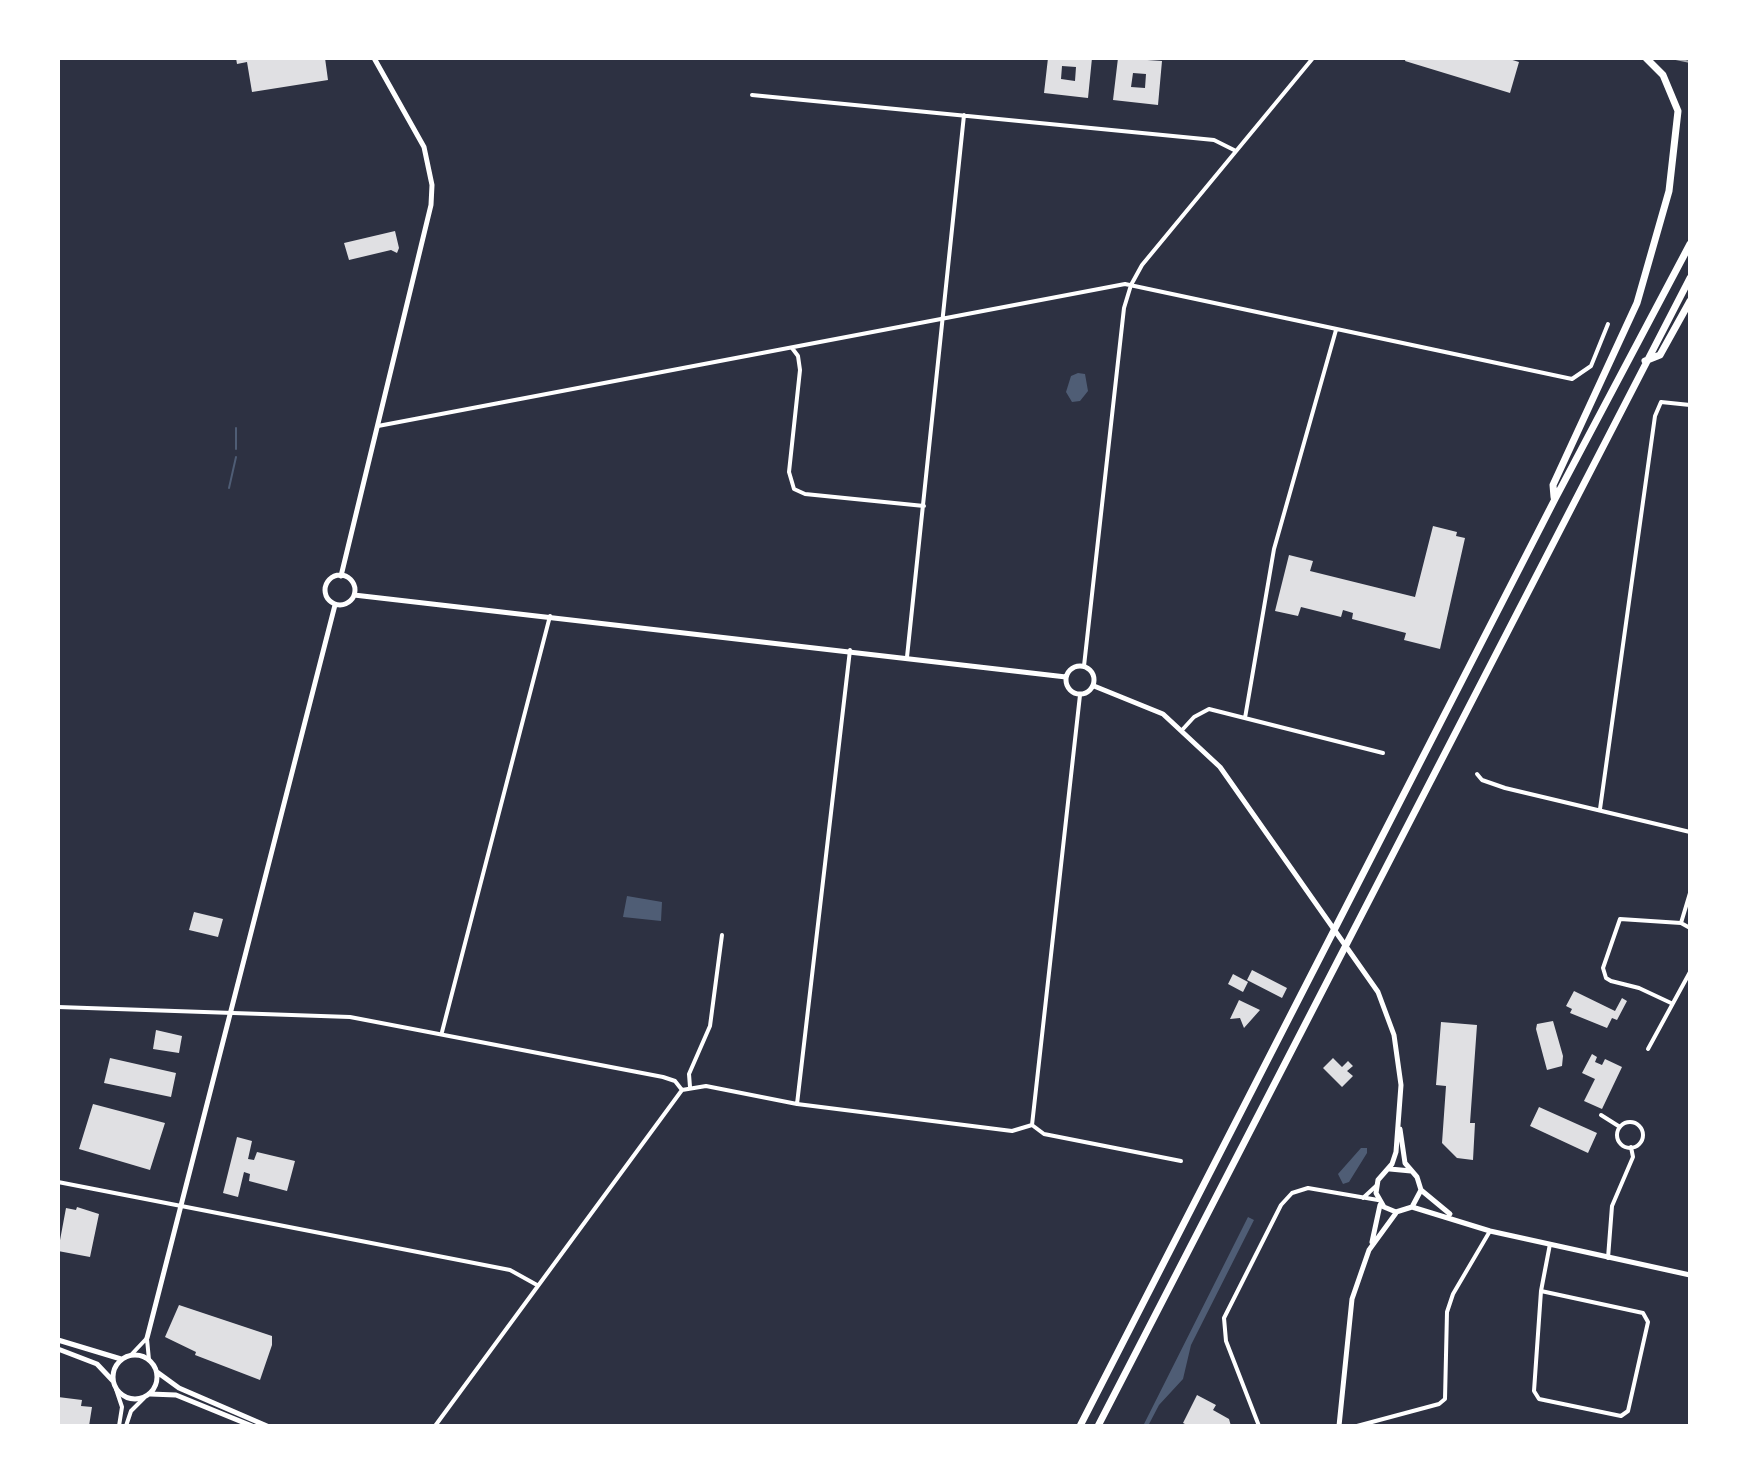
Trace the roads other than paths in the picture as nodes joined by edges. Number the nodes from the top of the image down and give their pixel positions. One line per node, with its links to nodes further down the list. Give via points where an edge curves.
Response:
1 (374, 58): 17 (street, via 424,147 432,185)
2 (1313, 58): 6 (street)
3 (1646, 58): 18 (highway, via 1663,75 1678,111 1669,191 1637,303 1553,485)
4 (752, 95): 5 (street)
5 (964, 115): 6 (street, via 1214,140); 11 (street)
6 (1236, 151): 9 (street)
7 (1690, 244): 18 (highway)
8 (1690, 278): 15 (highway)
9 (1131, 285): 11 (street); 13 (street); 26 (street, via 1124,308)
10 (1690, 301): 15 (highway, via 1660,355)
11 (943, 319): 14 (street); 19 (street)
12 (1608, 324): 13 (street, via 1591,366 1572,379)
13 (1336, 330): 30 (street, via 1274,549)
14 (792, 348): 17 (street); 19 (street, via 800,370 789,472 794,489)
15 (1645, 361): 89 (highway)
16 (1690, 405): 34 (street, via 1667,400 1655,416)
17 (378, 426): 20 (street)
18 (1555, 499): 88 (highway)
19 (924, 506): 25 (street)
20 (341, 576): 21 (street, via 352,582); 22 (street, via 331,578 325,590)
21 (354, 595): 22 (street); 23 (street)
22 (335, 605): 43 (street)
23 (550, 615): 24 (street); 44 (street)
24 (850, 650): 25 (street); 48 (street)
25 (907, 657): 27 (street)
26 (1084, 666): 27 (street); 28 (street, via 1092,672)
27 (1066, 677): 29 (street, via 1069,689)
28 (1094, 686): 29 (street); 31 (street, via 1143,703)
29 (1080, 695): 50 (street)
30 (1245, 718): 31 (street, via 1203,710); 32 (street)
31 (1183, 729): 52 (street, via 1220,767 1384,1005 1399,1055)
32 (1383, 753)
33 (1477, 774): 34 (street, via 1505,788)
34 (1600, 809): 35 (street)
35 (1690, 832)
36 (1690, 893): 37 (street)
37 (1681, 923): 38 (street); 41 (street, via 1620,919 1603,968 1611,981)
38 (1690, 928)
39 (722, 935): 46 (street, via 710,1026 689,1074)
40 (1690, 972): 41 (street)
41 (1671, 1003): 45 (street)
42 (58, 1007): 43 (street)
43 (233, 1010): 44 (street, via 350,1017); 62 (street)
44 (442, 1032): 47 (street, via 663,1077)
45 (1648, 1049)
46 (690, 1087): 47 (street); 48 (street)
47 (682, 1090): 71 (street)
48 (797, 1104): 50 (street, via 1012,1131)
49 (1601, 1115): 51 (street)
50 (1032, 1125): 54 (street, via 1044,1134)
51 (1620, 1127): 53 (street, via 1620,1143); 53 (street, via 1631,1121 1642,1128 1642,1141)
52 (1400, 1129): 55 (street); 56 (street, via 1405,1163)
53 (1631, 1147): 69 (street, via 1633,1157 1612,1206)
54 (1181, 1161)
55 (1386, 1171): 56 (street, via 1399,1167); 58 (street)
56 (1412, 1172): 59 (street)
57 (58, 1182): 62 (street)
58 (1376, 1186): 60 (street); 61 (street)
59 (1421, 1190): 63 (street); 65 (street)
60 (1363, 1198): 61 (street); 90 (street, via 1308,1188 1287,1197 1227,1309 1226,1341)
61 (1379, 1201): 64 (street); 68 (street)
62 (181, 1206): 71 (street, via 510,1270); 73 (street)
63 (1412, 1207): 64 (street); 65 (street)
64 (1396, 1212): 68 (street)
65 (1454, 1217): 66 (street)
66 (1490, 1231): 67 (street); 92 (street, via 1447,1312 1445,1399)
67 (1550, 1244): 69 (street); 72 (street)
68 (1369, 1250): 91 (street, via 1352,1299)
69 (1608, 1258): 70 (street)
70 (1690, 1275)
71 (537, 1285): 87 (street)
72 (1541, 1291): 72 (street, via 1534,1391 1539,1399 1621,1416 1628,1411 1648,1322 1643,1313)
73 (147, 1338): 76 (street); 78 (street)
74 (58, 1340): 77 (street)
75 (58, 1349): 80 (street, via 97,1364)
76 (130, 1356): 77 (street); 78 (street)
77 (122, 1359): 80 (street)
78 (149, 1360): 79 (street)
79 (157, 1371): 82 (street, via 157,1384); 86 (street, via 179,1388)
80 (113, 1382): 81 (street)
81 (116, 1389): 82 (street, via 128,1399); 83 (street, via 122,1407)
82 (146, 1396): 84 (street, via 131,1411); 85 (street, via 176,1395)
83 (119, 1426)
84 (126, 1426)
85 (252, 1426)
86 (267, 1426)
87 (435, 1426)
88 (1080, 1426)
89 (1098, 1426)
90 (1259, 1426)
91 (1339, 1426)
92 (1357, 1426)

